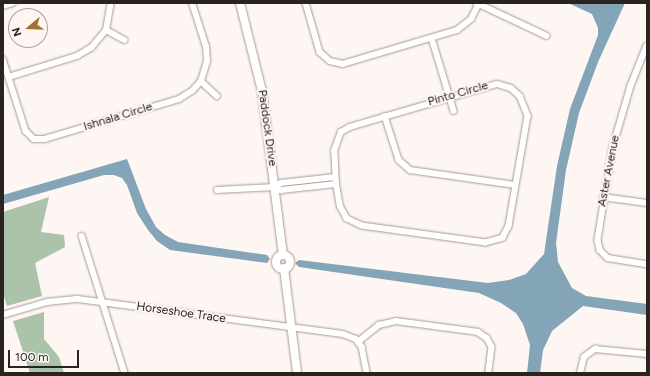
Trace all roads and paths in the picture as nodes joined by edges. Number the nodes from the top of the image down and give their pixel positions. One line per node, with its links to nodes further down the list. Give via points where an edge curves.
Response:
1 (13, 3): 7 (street)
2 (111, 3): 8 (street)
3 (192, 3): 15 (street, via 207,54 206,68)
4 (240, 3): 23 (street, Paddock Drive, via 260,79)
5 (306, 3): 10 (street, via 320,52 336,63 350,63)
6 (478, 3): 9 (street); 10 (street, via 464,27)
7 (3, 6)
8 (106, 30): 11 (street); 14 (street, via 84,52)
9 (547, 36)
10 (432, 38): 17 (street)
11 (125, 40)
12 (647, 46): 25 (street, Aster Avenue, via 619,123)
13 (3, 59): 14 (street, Ishnala Circle)
14 (9, 77): 15 (street, Ishnala Circle, via 26,131 31,137 41,140 179,99 192,91)
15 (201, 81): 16 (street)
16 (217, 96)
17 (450, 96): 18 (street); 19 (street, Pinto Circle); 22 (street, Pinto Circle, via 497,84 511,88 522,99 528,116)
18 (454, 111)
19 (385, 116): 20 (street, Pinto Circle, via 350,127 339,135 334,151); 22 (street, via 399,160 410,170)
20 (335, 177): 21 (street, Pinto Circle); 23 (street, via 281,183)
21 (336, 184): 22 (street, Pinto Circle, via 343,213 358,226 486,243 500,240 508,229); 23 (street, via 281,190)
22 (515, 185)
23 (275, 187): 24 (street); 31 (street, Paddock Drive, via 283,255 276,262 284,268)
24 (217, 190)
25 (603, 197): 26 (street); 28 (street, Aster Avenue, via 598,240 600,250 611,259)
26 (647, 203)
27 (82, 236): 29 (street)
28 (647, 264)
29 (103, 303): 30 (street, Horseshoe Trace, via 58,300); 31 (street, Horseshoe Trace); 34 (street)
30 (3, 315)
31 (292, 328): 32 (street, Horseshoe Trace, via 343,334); 35 (street)
32 (358, 342): 36 (street, via 365,354); 37 (street, via 373,329 396,321 478,332 487,338 492,347)
33 (647, 354): 38 (street, via 595,349 584,357)
34 (125, 373)
35 (297, 373)
36 (367, 373)
37 (489, 373)
38 (580, 373)

